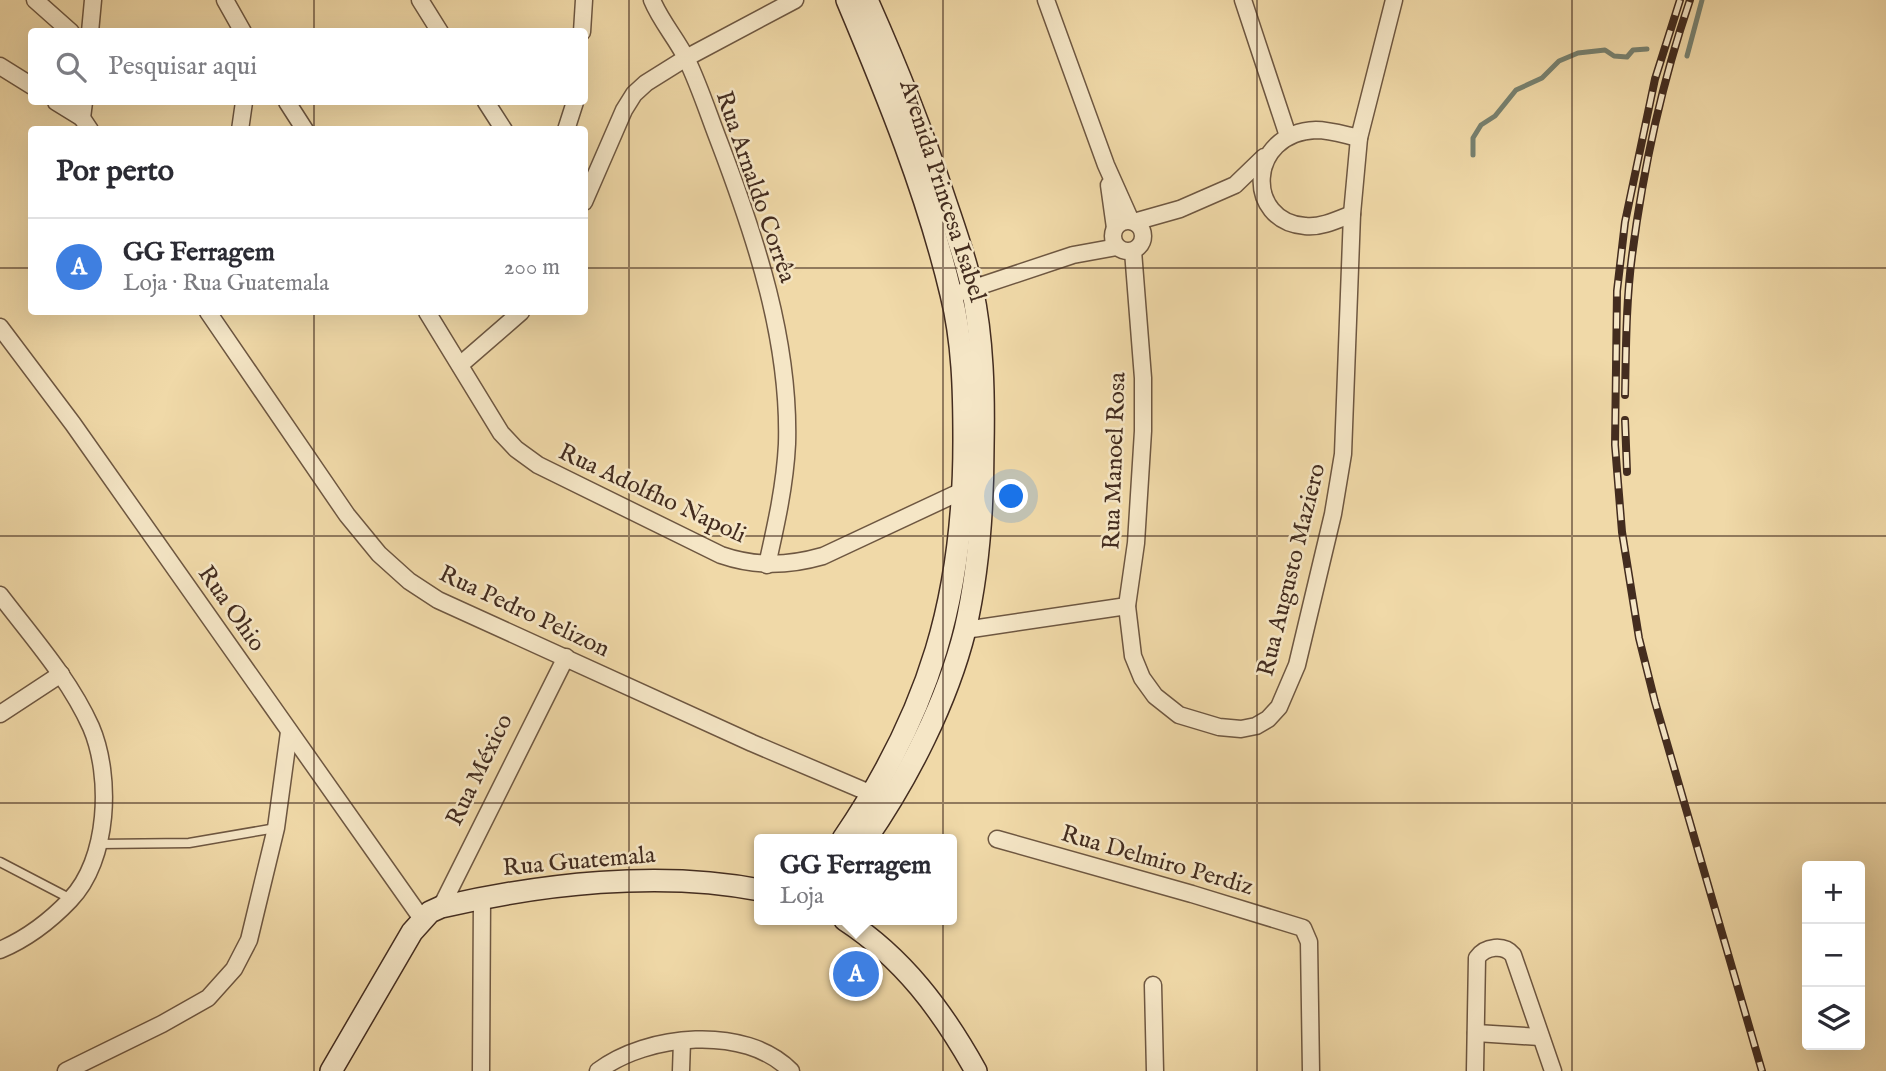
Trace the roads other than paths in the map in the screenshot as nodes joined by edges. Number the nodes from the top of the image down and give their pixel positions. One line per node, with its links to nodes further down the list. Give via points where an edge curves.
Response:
1 (35, 0): 13 (street)
2 (93, 0): 14 (street)
3 (225, 0): 15 (street)
4 (420, 0): 16 (street)
5 (584, 0): 17 (street)
6 (652, 0): 18 (street, Rua Arnaldo Corrêa)
7 (794, 0): 18 (street)
8 (847, 0): 43 (main road, Avenida Princesa Isabel, via 920,191)
9 (867, 0): 42 (main road, Avenida Princesa Isabel, via 925,141)
10 (1046, 0): 34 (street, Rua Manoel Rosa)
11 (1243, 0): 31 (street)
12 (1394, 0): 32 (street, Rua Augusto Maziero)
13 (66, 28)
14 (90, 28)
15 (241, 28)
16 (438, 28)
17 (582, 28)
18 (686, 58): 35 (street, via 634,94); 50 (street, Rua Arnaldo Corrêa, via 766,279 784,377 787,444)
19 (0, 66): 20 (street)
20 (28, 84)
21 (62, 105): 26 (street)
22 (244, 105): 27 (street)
23 (289, 105): 28 (street)
24 (488, 105): 29 (street)
25 (574, 105): 30 (street)
26 (85, 116)
27 (241, 126)
28 (302, 126)
29 (501, 126)
30 (567, 126)
31 (1288, 136): 32 (street, via 1314,130); 33 (street)
32 (1359, 138): 39 (street, Rua Augusto Maziero)
33 (1268, 154): 36 (street); 37 (street, via 1261,178)
34 (1106, 166): 40 (street, Rua Manoel Rosa); 41 (street, Rua Manoel Rosa)
35 (591, 169)
36 (1235, 185): 37 (street, via 1252,187); 38 (street)
37 (1267, 202): 39 (street, via 1277,215 1305,226)
38 (1180, 209): 40 (street); 41 (street)
39 (1352, 214): 52 (street, Rua Augusto Maziero, via 1343,454 1297,665 1279,707 1256,726 1241,729 1179,715 1155,696 1142,678 1133,656)
40 (1133, 222): 41 (street, via 1122,222)
41 (1124, 241): 42 (street); 52 (street, Rua Manoel Rosa, via 1139,317 1143,378 1136,542)
42 (972, 288): 43 (street); 54 (main road, Avenida Princesa Isabel, via 984,409 983,485)
43 (951, 295): 49 (main road, Avenida Princesa Isabel, via 961,355)
44 (210, 315): 55 (street, Rua Pedro Pelizon, via 347,515 379,554 438,600)
45 (429, 315): 48 (street, Rua Adolfho Napoli)
46 (518, 315): 48 (street)
47 (0, 327): 58 (street, Rua Ohio, via 81,434)
48 (460, 365): 50 (street, Rua Adolfho Napoli, via 501,433 538,465 721,555)
49 (964, 490): 50 (street, Rua Adolfho Napoli, via 823,556); 59 (main road, Avenida Princesa Isabel, via 943,631)
50 (767, 565)
51 (0, 595): 53 (street)
52 (1127, 606): 54 (street)
53 (7, 615): 56 (street)
54 (965, 630): 59 (main road, Avenida Princesa Isabel, via 923,744)
55 (566, 657): 59 (street, Rua Pedro Pelizon); 69 (street, Rua México)
56 (61, 674): 57 (street); 64 (street, via 100,754 104,780)
57 (0, 713)
58 (289, 732): 60 (street); 71 (street, Rua Ohio)
59 (882, 799): 61 (main road, Avenida Princesa Isabel); 62 (main road, Avenida Princesa Isabel)
60 (276, 828): 64 (lane, via 189,843); 77 (street, via 249,940 221,985 208,998 162,1024)
61 (848, 834)
62 (868, 834)
63 (997, 839): 85 (street, Rua Delmiro Perdiz, via 1303,928 1309,942)
64 (98, 844): 68 (street)
65 (0, 862): 68 (lane)
66 (754, 889): 67 (main road, Rua Guatemala, via 728,883 643,881)
67 (482, 898): 69 (main road, Rua Guatemala); 79 (street)
68 (71, 900): 72 (street, via 22,940)
69 (441, 907): 71 (main road, Rua Guatemala)
70 (853, 925): 83 (main road, via 910,974 943,1015)
71 (417, 926): 78 (main road)
72 (0, 950)
73 (1153, 985): 84 (street)
74 (1476, 1033): 75 (street); 75 (street, via 1477,958 1482,951 1503,948 1513,955); 86 (street)
75 (1541, 1037): 87 (street)
76 (682, 1041): 80 (street, via 632,1052); 81 (street); 82 (street, via 723,1040 759,1050)
77 (66, 1071)
78 (331, 1071)
79 (481, 1071)
80 (598, 1071)
81 (681, 1071)
82 (792, 1071)
83 (976, 1071)
84 (1155, 1071)
85 (1311, 1071)
86 (1475, 1071)
87 (1553, 1071)

